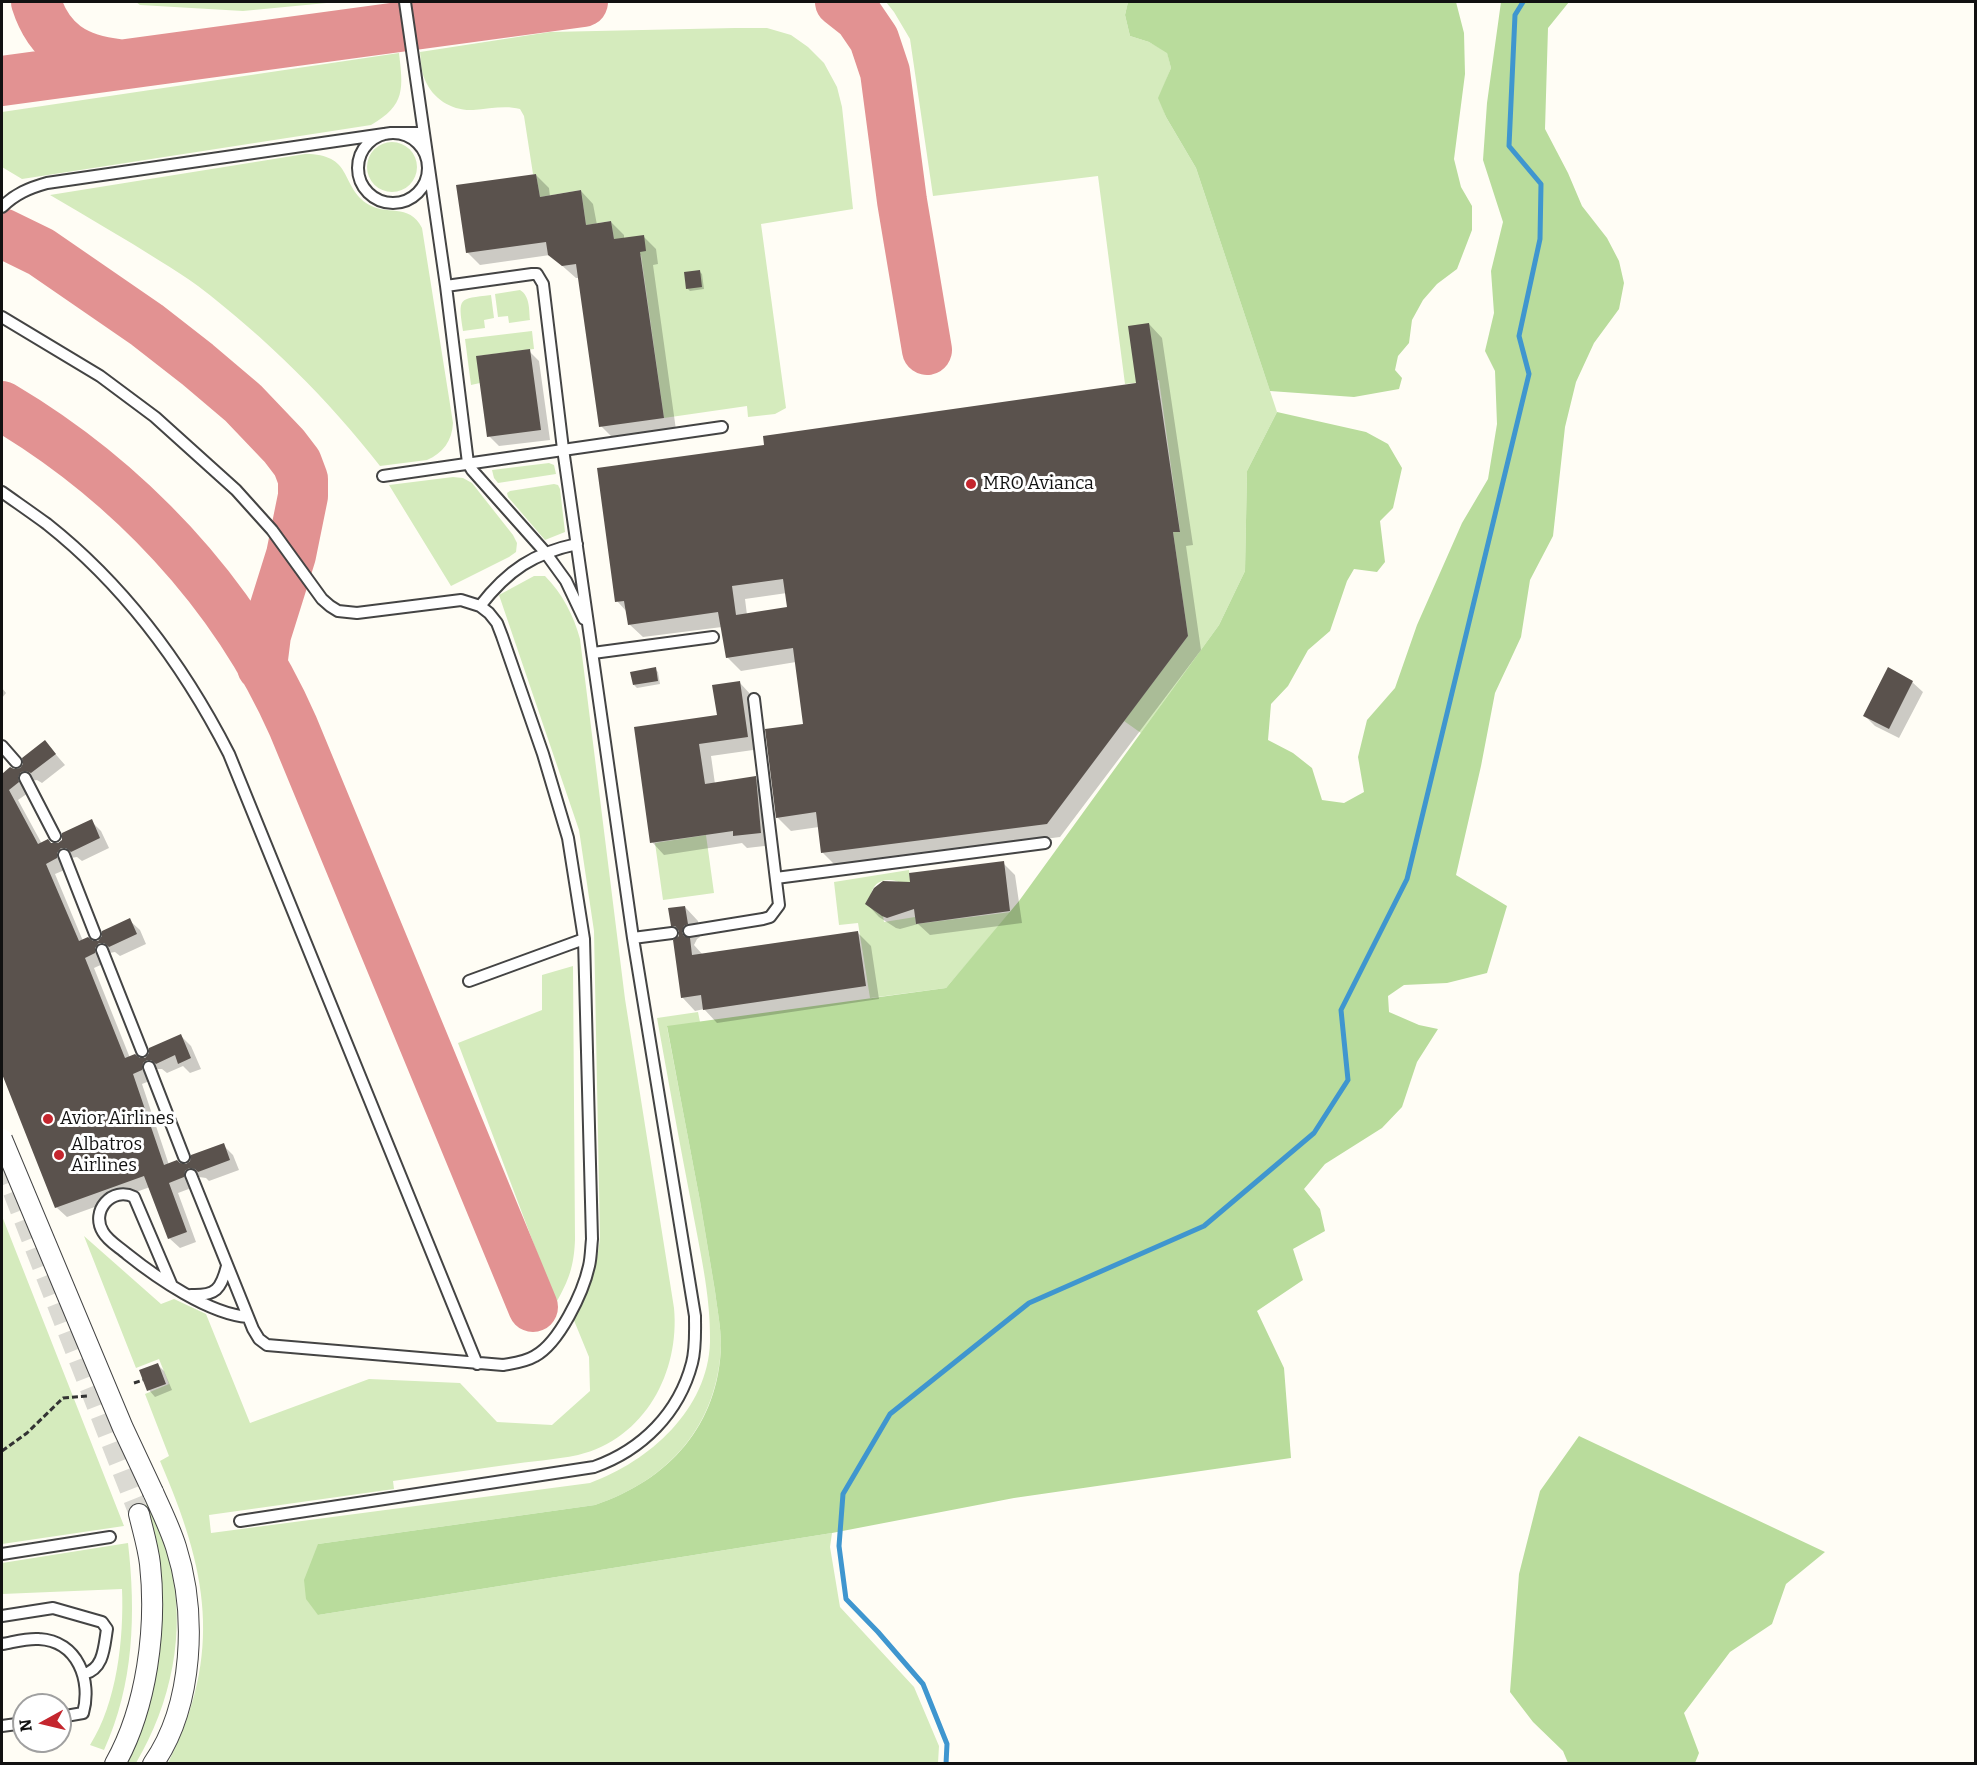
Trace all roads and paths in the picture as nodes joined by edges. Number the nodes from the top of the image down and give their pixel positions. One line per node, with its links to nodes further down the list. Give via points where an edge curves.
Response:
1 (405, 2): 3 (lane)
2 (391, 133): 3 (lane); 4 (lane, via 411,138); 4 (lane, via 372,140 360,156 359,176 369,194 387,203 406,201 425,182); 5 (lane, via 47,183 17,194)
3 (423, 133): 4 (lane)
4 (428, 164): 6 (lane)
5 (2, 207)
6 (446, 286): 9 (lane, via 532,274 541,278); 10 (lane)
7 (2, 317): 15 (lane, via 100,376 155,417 236,490 272,530 322,599 338,611 357,613 461,600)
8 (723, 427): 9 (lane)
9 (563, 449): 10 (lane); 13 (lane)
10 (468, 463): 11 (lane); 14 (lane)
11 (383, 476)
12 (2, 492): 43 (lane, via 88,560 163,645 208,714 229,754)
13 (578, 543): 14 (lane); 16 (lane)
14 (545, 552): 15 (lane, via 504,578); 16 (lane, via 566,581)
15 (480, 606): 31 (lane, via 497,623 546,765 568,838)
16 (590, 630): 18 (lane)
17 (713, 638): 18 (lane)
18 (593, 653): 30 (lane)
19 (754, 699): 26 (lane)
20 (2, 746): 21 (lane)
21 (16, 762)
22 (25, 778): 23 (lane)
23 (55, 836)
24 (1045, 843): 26 (lane)
25 (64, 855): 29 (lane)
26 (776, 878): 27 (lane, via 778,906 770,917)
27 (689, 931)
28 (672, 933): 30 (lane)
29 (95, 934)
30 (633, 938): 49 (lane, via 695,1316 692,1363 675,1404 638,1445 594,1467)
31 (584, 939): 33 (lane); 43 (lane, via 592,1239 589,1265 575,1305 554,1338 537,1355 503,1365)
32 (102, 950): 34 (lane)
33 (468, 981)
34 (142, 1051)
35 (149, 1067): 37 (lane)
36 (2, 1139): 57 (street, bridge, via 176,1545 187,1602 187,1671 169,1732)
37 (184, 1158)
38 (191, 1175): 39 (lane)
39 (227, 1266): 41 (lane, via 217,1289 202,1295); 42 (lane)
40 (172, 1286): 40 (lane, via 134,1197 118,1194 107,1200 99,1214 104,1234 150,1273); 41 (lane)
41 (188, 1294): 42 (lane, via 226,1313)
42 (248, 1317): 43 (lane, via 259,1339 275,1348)
43 (477, 1364)
44 (143, 1380): 45 (path)
45 (134, 1383)
46 (88, 1396): 47 (path, via 63,1398)
47 (2, 1451)
48 (139, 1514): 56 (street, via 150,1565 152,1620 140,1699)
49 (240, 1521)
50 (110, 1537): 51 (lane)
51 (2, 1554)
52 (2, 1616): 54 (lane, via 53,1608 102,1622 107,1629 102,1659 96,1669)
53 (2, 1644): 54 (lane, via 39,1639 61,1644 81,1665)
54 (84, 1674): 55 (lane, via 87,1699 83,1713)
55 (72, 1715)
56 (115, 1764)
57 (153, 1764)

